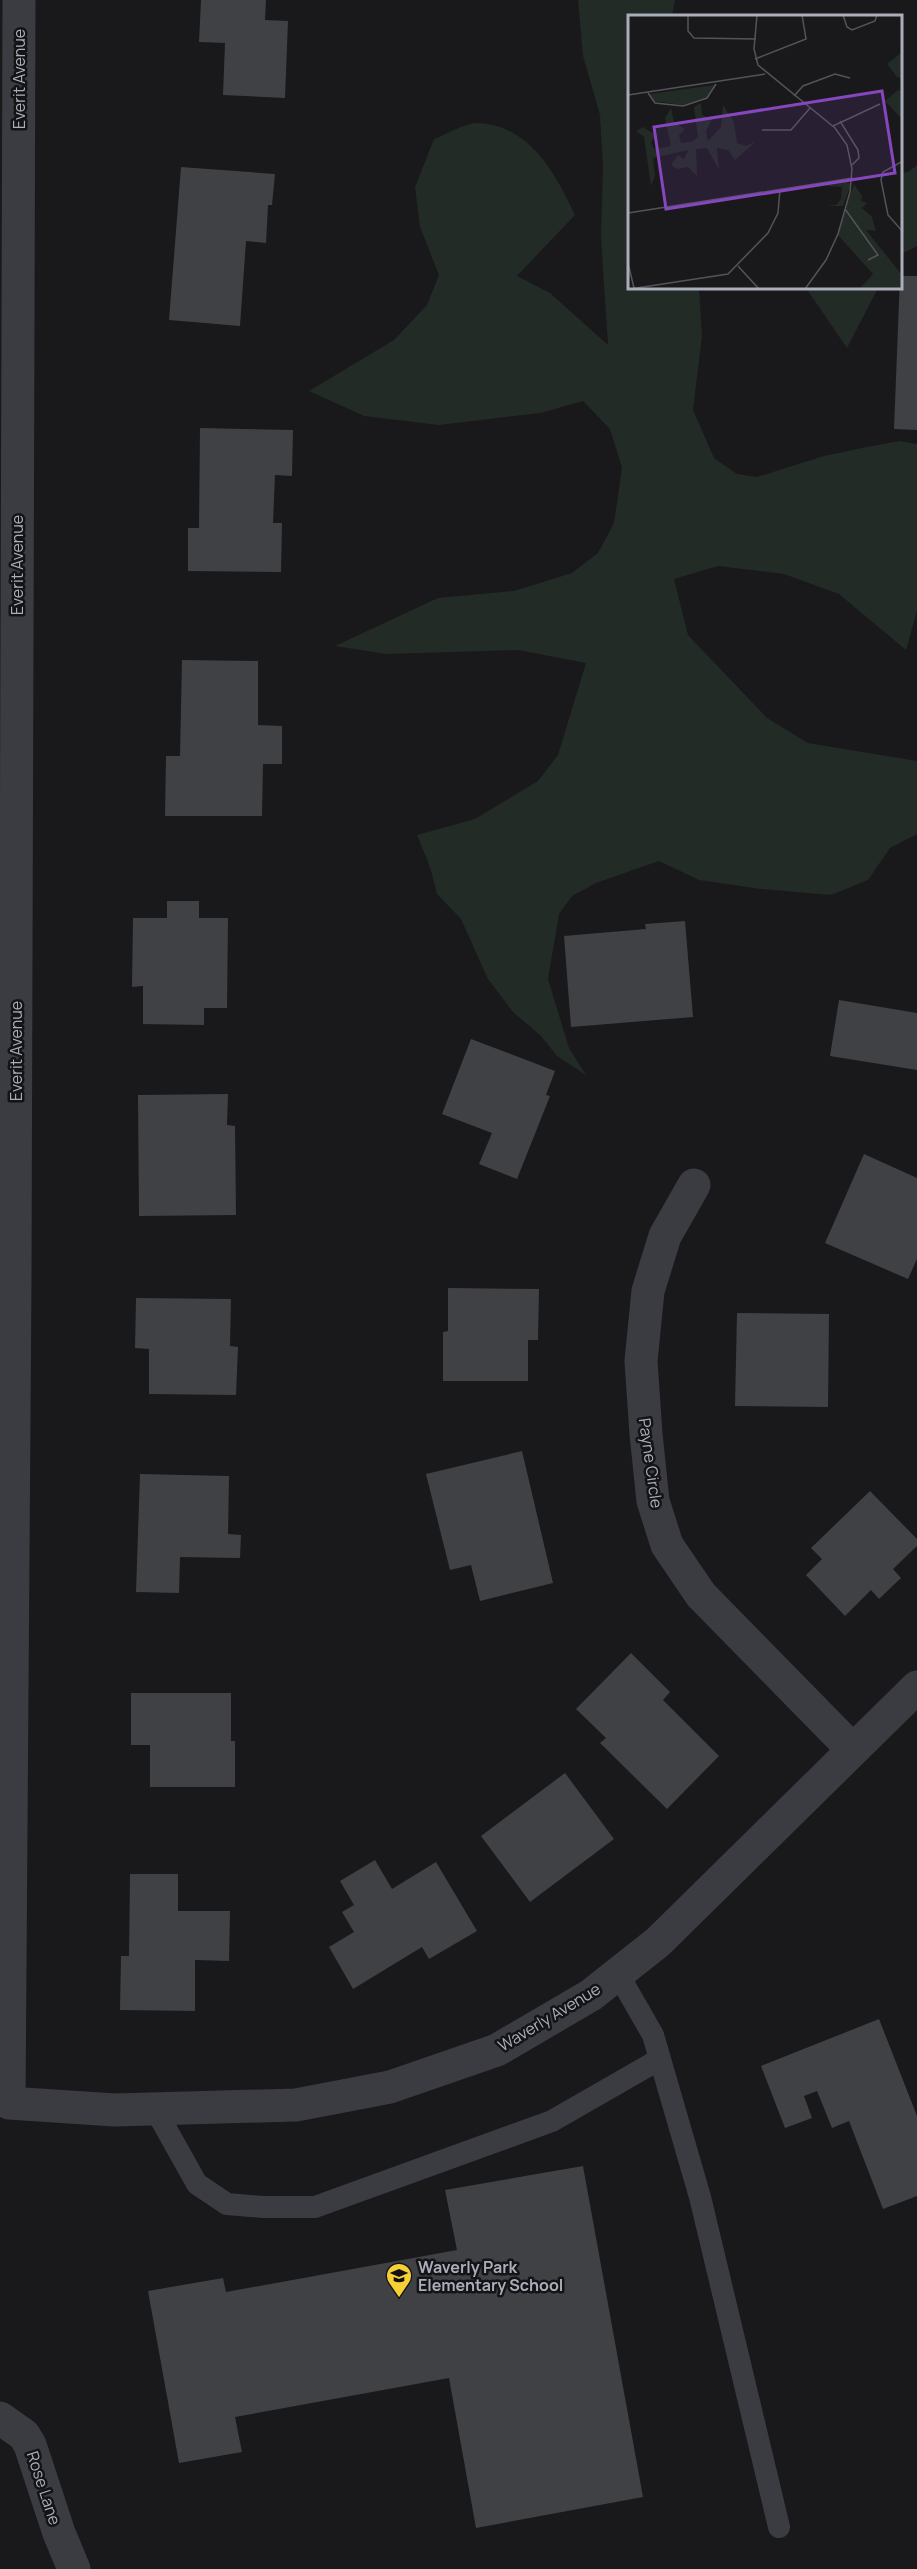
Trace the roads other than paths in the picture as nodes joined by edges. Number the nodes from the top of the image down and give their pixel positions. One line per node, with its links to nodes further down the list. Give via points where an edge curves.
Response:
1 (19, 0): 3 (street, Everit Avenue)
2 (694, 1185): 5 (street, Payne Circle, via 665,1236 648,1291 641,1361 653,1501 667,1545 701,1595)
3 (8, 1279): 8 (street, Everit Avenue)
4 (917, 1687): 5 (street, Waverly Avenue)
5 (852, 1749): 6 (street, Waverly Avenue, via 658,1942)
6 (618, 1974): 7 (lane, via 653,2034); 9 (street, Waverly Avenue, via 591,1995 497,2049 390,2087 296,2105)
7 (660, 2059): 9 (lane, via 552,2121 315,2207 227,2204 198,2184); 11 (lane, via 700,2197)
8 (4, 2101): 9 (street, Waverly Avenue, via 115,2110)
9 (155, 2109)
10 (0, 2418): 12 (street, Rose Lane, via 24,2435 30,2445 58,2533)
11 (779, 2527)
12 (74, 2569)

